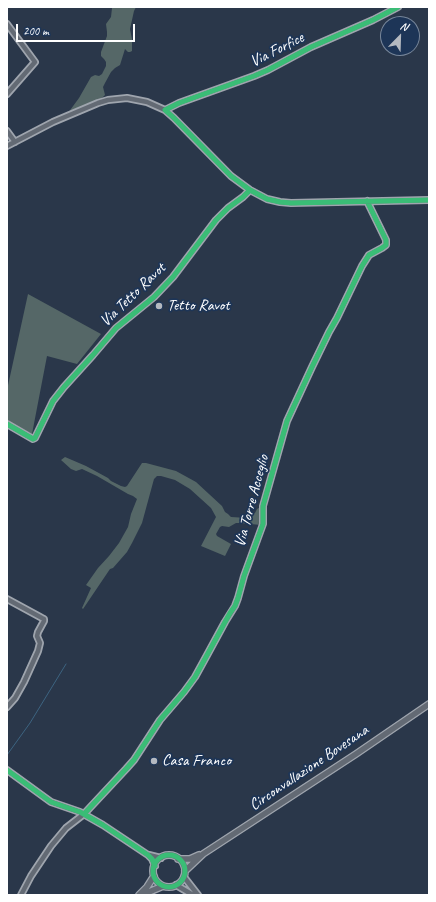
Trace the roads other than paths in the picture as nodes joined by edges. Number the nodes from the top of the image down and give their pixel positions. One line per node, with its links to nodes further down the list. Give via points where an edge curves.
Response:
1 (398, 7): 4 (street, Via Forfice, via 268,70)
2 (7, 24): 3 (street, via 35,62)
3 (7, 94)
4 (165, 110): 6 (street, via 153,104 127,98 108,100 71,114); 8 (street, via 231,176)
5 (7, 131): 6 (street)
6 (15, 142): 7 (street)
7 (7, 146)
8 (250, 190): 10 (street, via 267,199 280,202); 11 (street, Via Tetto Ravot, via 228,208 212,226 173,277 154,297 116,328 64,387 53,401 36,438 33,439)
9 (429, 200): 10 (street)
10 (367, 201): 16 (street, Via Torre Acceglio, via 386,245 369,255 362,266 287,421 263,506 263,524 235,606 195,677 160,720 134,760)
11 (7, 424)
12 (7, 599): 14 (street, via 44,621 38,632 38,651 24,682)
13 (429, 704): 17 (main road, Circonvallazione Bovesana)
14 (7, 707)
15 (7, 770): 16 (street, via 51,802)
16 (84, 814): 18 (street); 26 (street, Via Torre Acceglio, via 66,828)
17 (203, 854): 20 (main road, Circonvallazione Bovesana, via 190,859); 22 (main road, Circonvallazione Bovesana)
18 (148, 855): 19 (street); 21 (street)
19 (161, 858): 20 (main road, via 170,856); 21 (main road)
20 (178, 859): 22 (main road, via 184,866)
21 (155, 866): 23 (main road)
22 (184, 874): 24 (main road); 30 (street)
23 (154, 876): 25 (main road); 27 (main road)
24 (176, 885): 25 (main road); 29 (street)
25 (163, 886): 28 (main road)
26 (20, 895)
27 (139, 895)
28 (142, 895)
29 (193, 895)
30 (198, 895)

